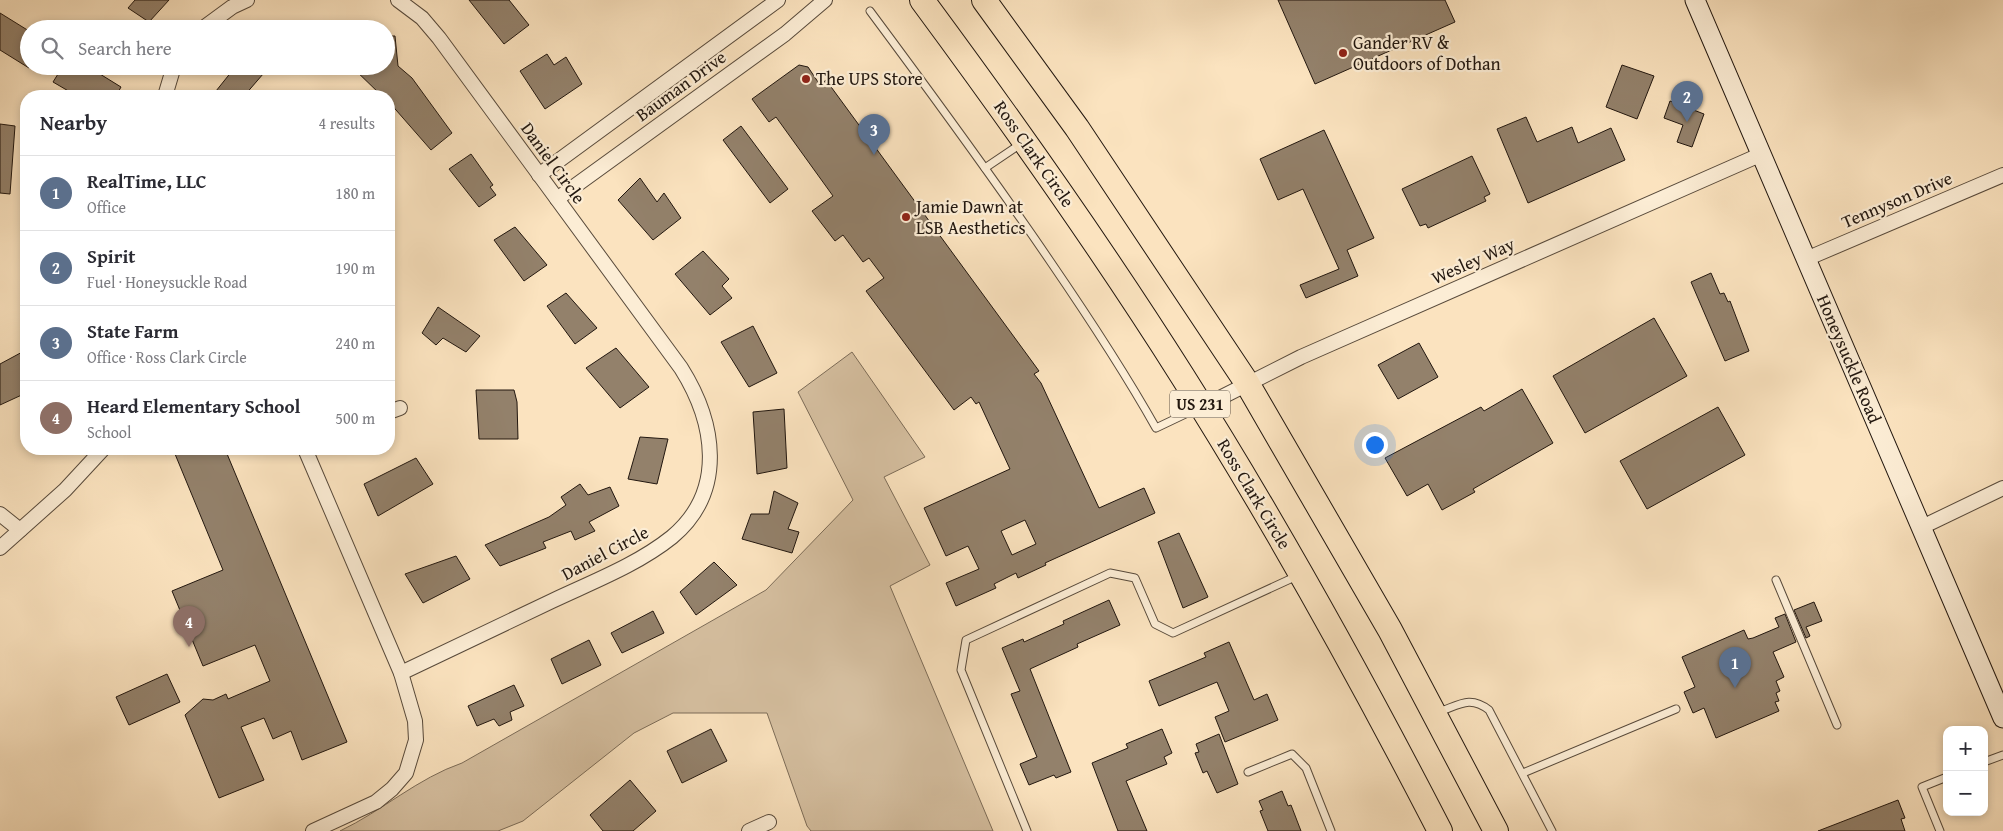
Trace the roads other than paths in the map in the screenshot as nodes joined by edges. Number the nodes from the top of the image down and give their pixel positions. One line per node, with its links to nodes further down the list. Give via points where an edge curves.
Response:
1 (247, 0): 8 (street)
2 (398, 0): 16 (street, Daniel Circle, via 422,18 436,34)
3 (778, 0): 16 (street, Bauman Drive)
4 (825, 0): 18 (street, Bauman Drive, via 785,34)
5 (922, 0): 13 (highway, Ross Clark Circle / US 231)
6 (984, 0): 20 (highway, US 231, via 1077,128)
7 (1695, 0): 14 (main road, Honeysuckle Road)
8 (231, 3): 10 (street)
9 (870, 11): 15 (lane)
10 (212, 20)
11 (171, 75): 12 (street)
12 (167, 90)
13 (1025, 141): 15 (lane); 21 (highway, Ross Clark Circle / US 231)
14 (1762, 154): 19 (main road, Honeysuckle Road); 20 (street, Wesley Way)
15 (985, 168): 21 (lane, via 1072,295 1156,428)
16 (538, 174): 18 (street, Daniel Circle)
17 (2003, 176): 19 (street, Tennyson Drive)
18 (556, 199): 31 (street, Daniel Circle, via 681,368 698,397 710,439 710,469 702,496 674,535 647,555)
19 (1806, 259): 26 (main road, Honeysuckle Road)
20 (1247, 383): 21 (street, Wesley Way); 33 (highway, US 231, via 1390,630)
21 (1202, 407): 29 (highway, Ross Clark Circle / US 231)
22 (97, 455): 27 (street, via 65,490)
23 (308, 455): 31 (street)
24 (2003, 488): 26 (street)
25 (0, 514): 27 (street)
26 (1922, 527): 34 (main road, Honeysuckle Road)
27 (20, 530): 28 (street)
28 (0, 548)
29 (1302, 574): 42 (highway, Ross Clark Circle / US 231); 45 (lane, via 1173,633 1155,624 1135,578 1110,573 966,640 961,670)
30 (1776, 580): 35 (lane)
31 (401, 673): 43 (street, via 415,721 416,740 406,773 376,802)
32 (1676, 709): 39 (lane)
33 (1434, 714): 39 (lane, via 1460,704 1479,702 1495,717); 47 (highway, US 231)
34 (2003, 718)
35 (1837, 725)
36 (2003, 755): 37 (lane)
37 (1988, 761)
38 (1248, 772): 46 (lane, via 1292,754 1306,768)
39 (1523, 773): 48 (lane)
40 (1943, 779): 49 (lane, via 1922,787)
41 (769, 822): 44 (street)
42 (1441, 829)
43 (313, 831)
44 (749, 831)
45 (1027, 831)
46 (1332, 831)
47 (1496, 831)
48 (1552, 831)
49 (1940, 831)

